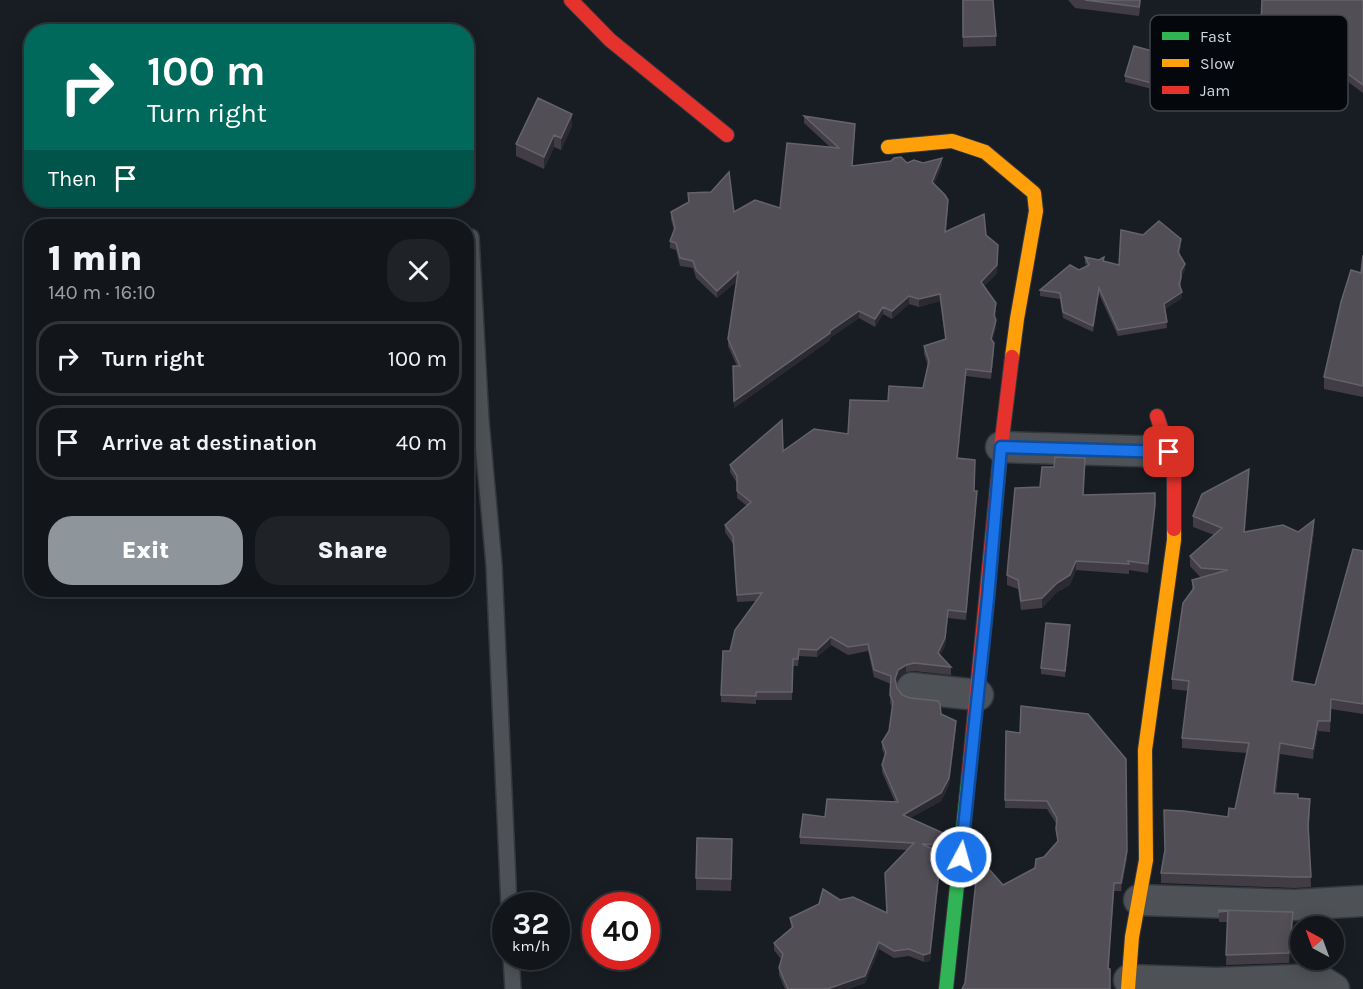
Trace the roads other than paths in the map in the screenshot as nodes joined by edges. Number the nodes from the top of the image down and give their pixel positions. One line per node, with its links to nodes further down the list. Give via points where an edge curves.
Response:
1 (571, 0): 2 (street, via 610,40)
2 (727, 135)
3 (888, 147): 6 (street, via 952,141 985,152 1034,193 1036,211)
4 (474, 287): 10 (lane, via 494,565)
5 (1157, 416): 7 (street)
6 (1001, 447): 7 (street); 9 (street)
7 (1169, 452): 11 (street, via 1174,468 1173,540 1145,750 1146,860)
8 (912, 688): 9 (street)
9 (978, 695): 16 (street)
10 (508, 892)
11 (1139, 900): 12 (street, via 1295,905); 14 (street)
12 (1363, 901)
13 (512, 970): 15 (lane)
14 (1129, 985): 17 (street, via 1318,980)
15 (513, 989)
16 (946, 989)
17 (1334, 989)

